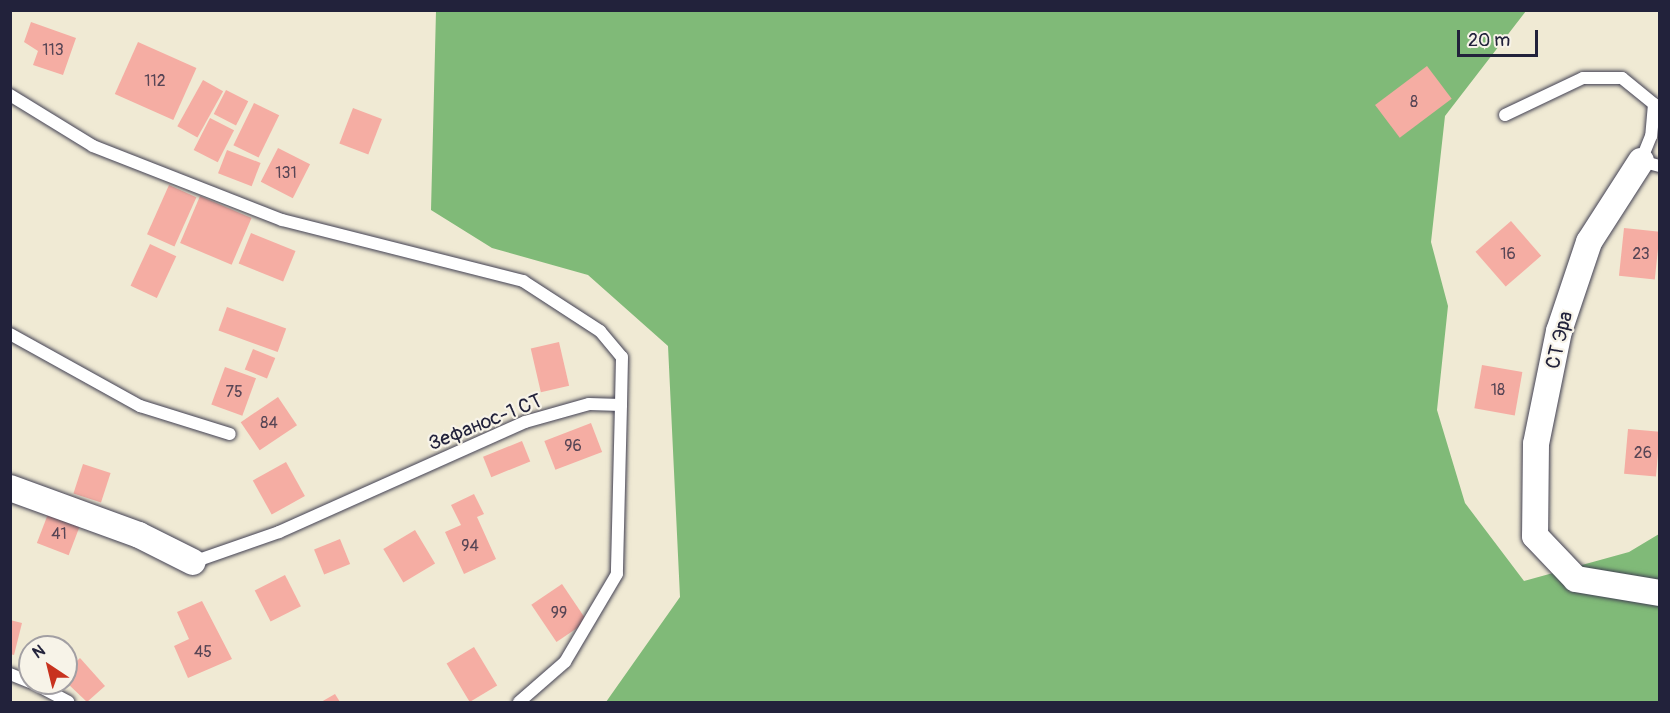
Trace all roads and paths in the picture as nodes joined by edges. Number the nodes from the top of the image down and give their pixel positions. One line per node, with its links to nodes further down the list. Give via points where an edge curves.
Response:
1 (10, 95): 5 (lane, via 93,146 282,220 523,281 600,331 622,357)
2 (1505, 115): 3 (lane, via 1583,78 1622,78 1654,104)
3 (1650, 164): 9 (street, СТ Эра, via 1589,242 1559,331 1536,444 1535,536 1576,579)
4 (10, 334): 6 (lane, via 140,406)
5 (621, 405): 8 (lane, Зефанос-1 СТ, via 590,404 525,422 279,532); 10 (lane, via 617,574 565,662)
6 (230, 434)
7 (10, 488): 8 (street, via 139,535)
8 (193, 562)
9 (1659, 593)
10 (519, 702)

